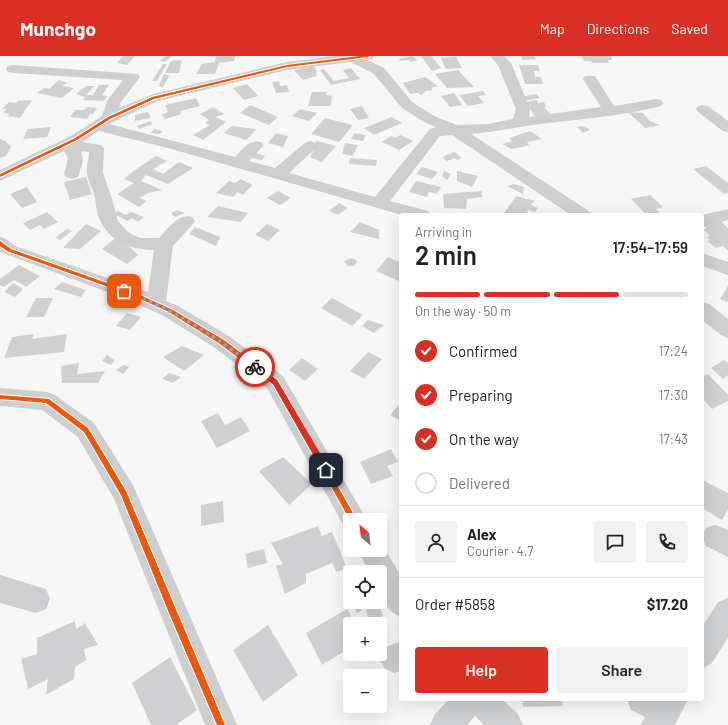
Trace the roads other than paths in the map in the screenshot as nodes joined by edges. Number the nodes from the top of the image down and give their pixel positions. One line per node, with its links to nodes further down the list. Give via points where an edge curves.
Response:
1 (20, 56): 4 (street)
2 (496, 56): 11 (street, via 504,64 523,109)
3 (359, 57): 10 (street, via 287,66 154,92); 13 (street, via 379,71 406,105 429,119)
4 (13, 69): 5 (street); 10 (street, via 133,77)
5 (1, 78)
6 (590, 79): 9 (street)
7 (656, 102): 9 (street)
8 (703, 109): 12 (street)
9 (610, 111): 11 (street)
10 (103, 122): 15 (street); 16 (street)
11 (520, 122): 13 (street, via 503,128)
12 (728, 128)
13 (453, 129): 26 (street, via 436,132); 28 (street)
14 (0, 144): 19 (street, via 3,147)
15 (66, 144): 24 (street, via 75,151 77,158); 25 (street); 33 (street, via 96,148 95,174 110,223 118,233 139,244)
16 (170, 144): 21 (street); 22 (street)
17 (256, 146): 22 (street)
18 (310, 146): 23 (street)
19 (0, 152)
20 (282, 156): 23 (street)
21 (172, 161)
22 (238, 163): 23 (street)
23 (274, 173): 26 (street)
24 (72, 174)
25 (0, 176)
26 (380, 202): 27 (street)
27 (416, 213)
28 (580, 213)
29 (728, 214): 30 (street)
30 (704, 220)
31 (186, 221): 33 (street)
32 (0, 243): 36 (street, via 9,250)
33 (164, 244): 36 (street)
34 (704, 260): 35 (street)
35 (728, 269)
36 (156, 304): 40 (street, via 222,342 275,382)
37 (704, 311): 38 (street)
38 (728, 330)
39 (0, 396): 49 (street, via 47,401 86,430 124,493)
40 (350, 513)
41 (375, 557): 44 (street)
42 (0, 589): 43 (street)
43 (36, 599)
44 (399, 599)
45 (728, 612): 46 (street)
46 (704, 646)
47 (468, 701): 50 (street)
48 (481, 701): 51 (street)
49 (221, 725)
50 (446, 725)
51 (507, 725)

